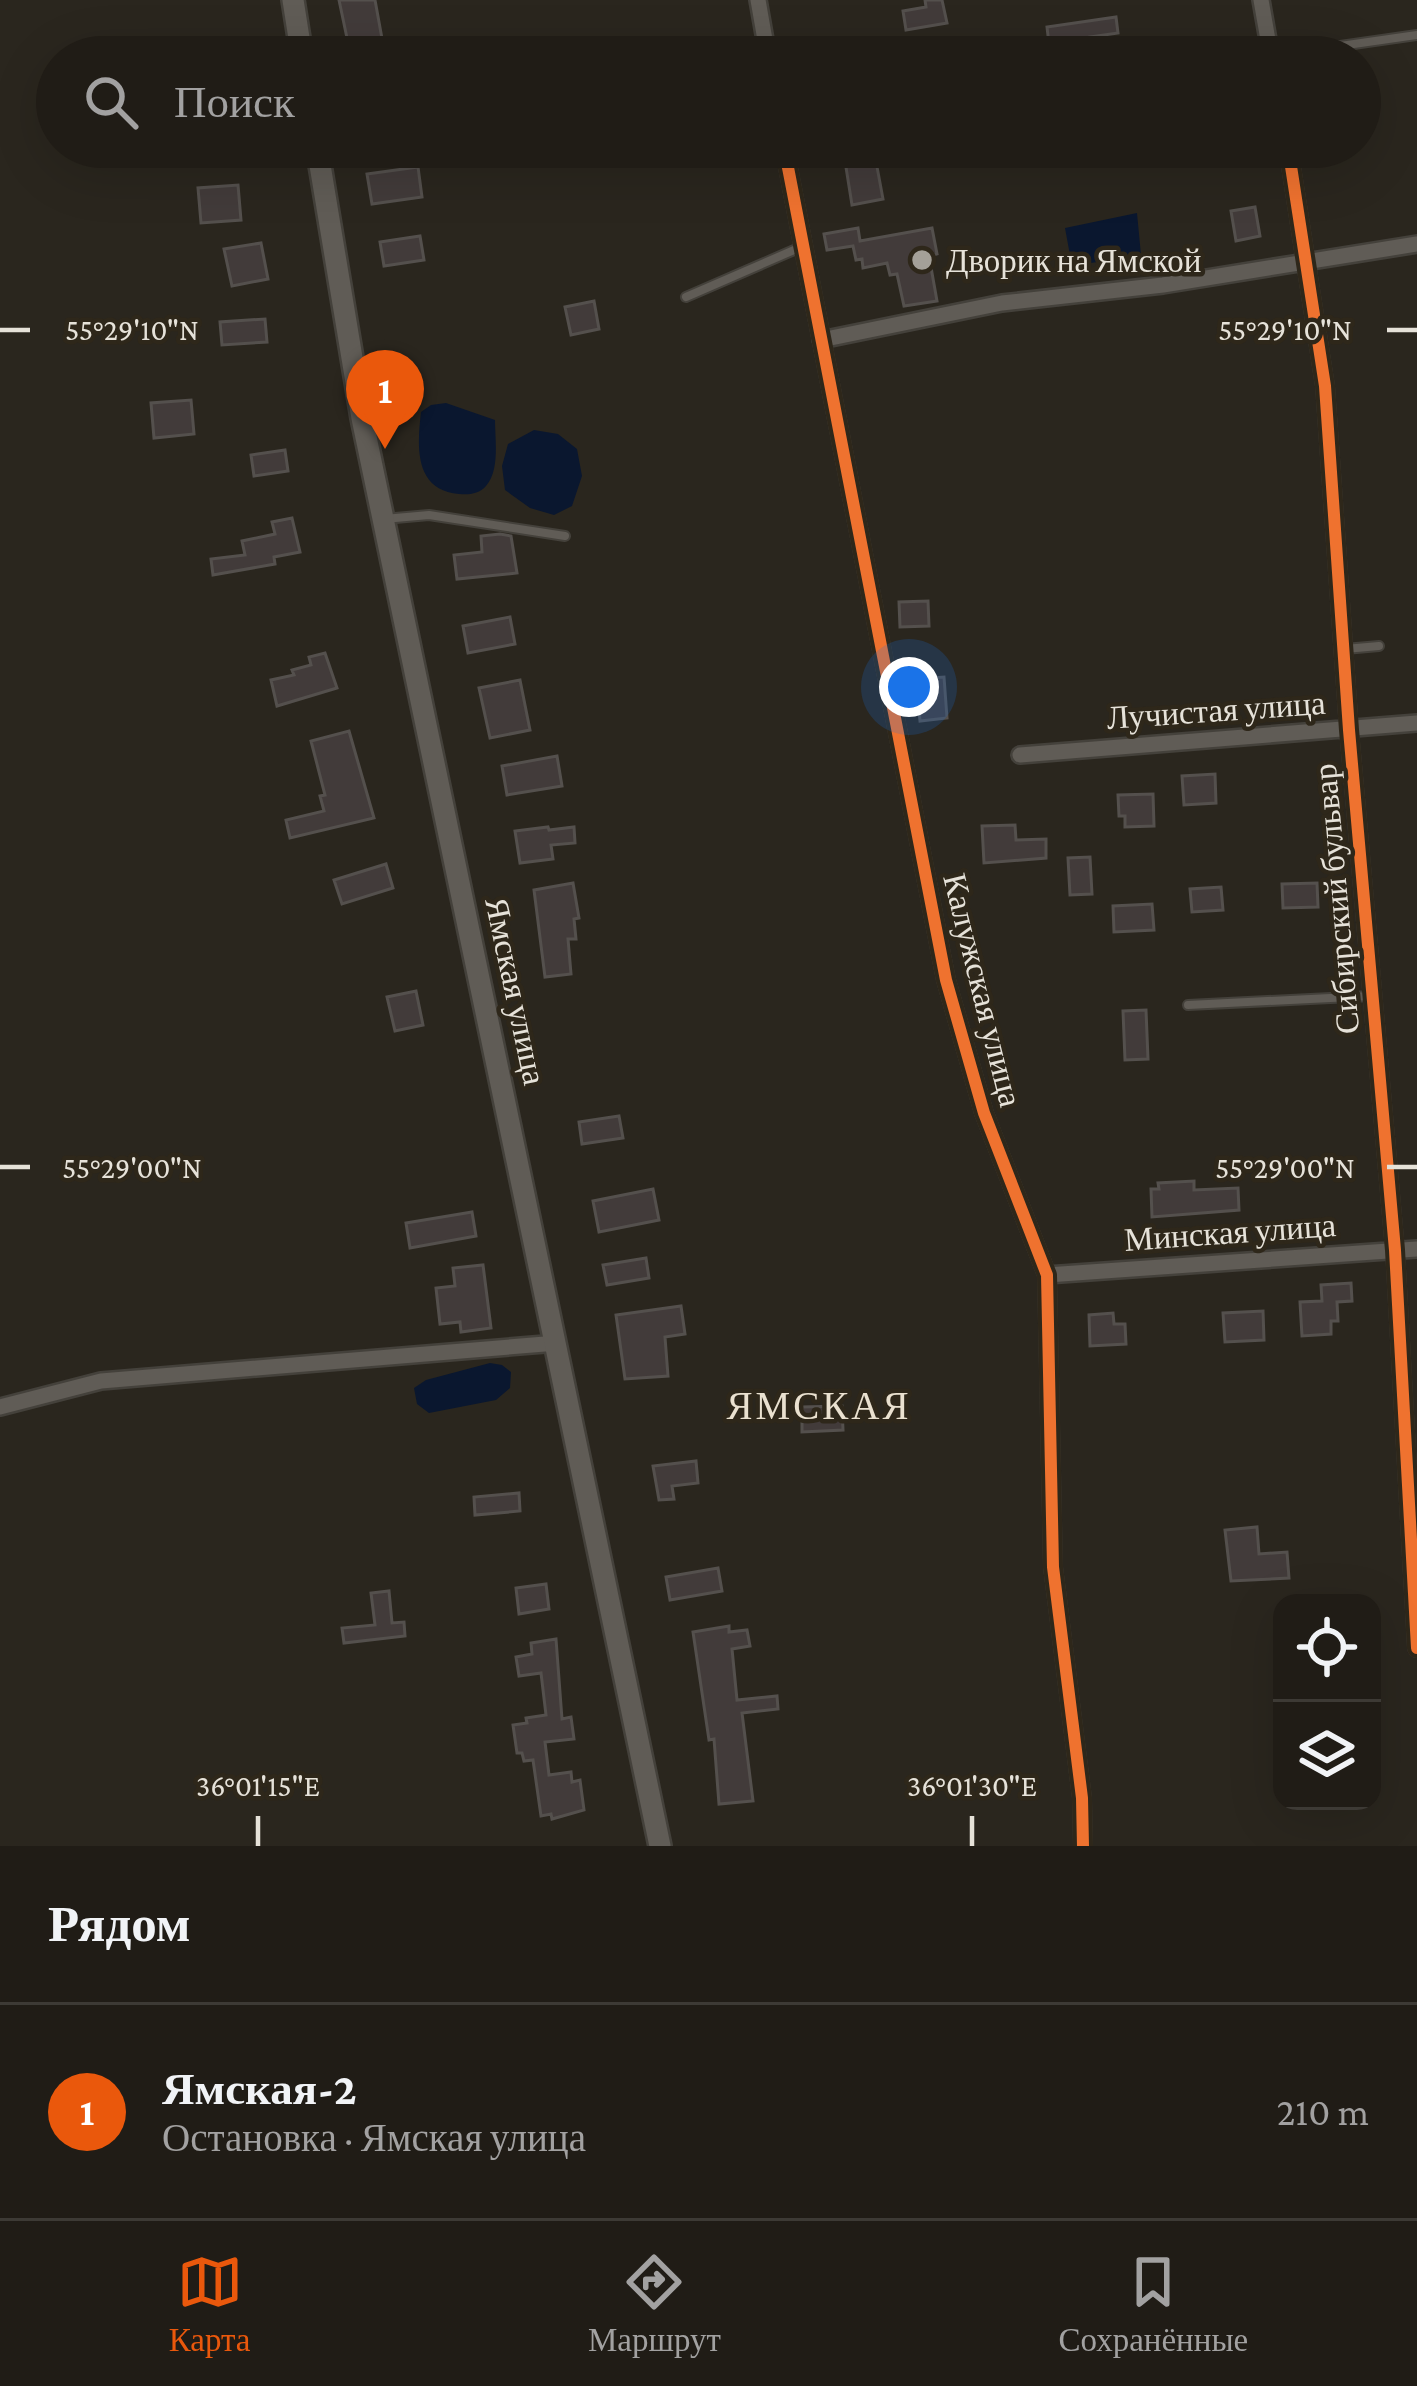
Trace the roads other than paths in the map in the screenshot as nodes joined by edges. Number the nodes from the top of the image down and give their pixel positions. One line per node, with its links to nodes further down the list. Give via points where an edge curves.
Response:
1 (292, 0): 5 (main road)
2 (758, 0): 6 (street)
3 (1261, 0): 7 (street)
4 (1417, 35): 8 (lane)
5 (298, 36)
6 (764, 36)
7 (1266, 36)
8 (1381, 40)
9 (319, 168): 17 (main road, Ямская улица)
10 (788, 168): 13 (street, Калужская улица)
11 (1292, 168): 14 (street, Сибирский бульвар)
12 (1417, 244): 14 (street)
13 (802, 247): 15 (lane); 16 (street, Калужская улица)
14 (1308, 263): 16 (street, via 1002,303); 20 (street, Сибирский бульвар)
15 (686, 297)
16 (820, 340): 28 (street, Калужская улица, via 946,980 984,1112)
17 (382, 519): 18 (lane, via 430,515); 29 (main road, Ямская улица)
18 (565, 536)
19 (1379, 646): 20 (lane)
20 (1343, 649): 22 (street, Сибирский бульвар)
21 (1417, 723): 22 (street, Лучистая улица)
22 (1349, 730): 23 (street, Лучистая улица); 24 (street, Сибирский бульвар)
23 (1020, 755)
24 (1372, 995): 25 (lane); 26 (street, Сибирский бульвар)
25 (1188, 1005)
26 (1395, 1250): 27 (street, Минская улица); 28 (street, Минская улица); 31 (street, Сибирский бульвар)
27 (1417, 1250)
28 (1047, 1275): 33 (street, Калужская улица, via 1053,1567)
29 (557, 1343): 30 (street, via 101,1381); 32 (main road, Ямская улица)
30 (0, 1407)
31 (1417, 1648)
32 (660, 1846)
33 (1083, 1846)

